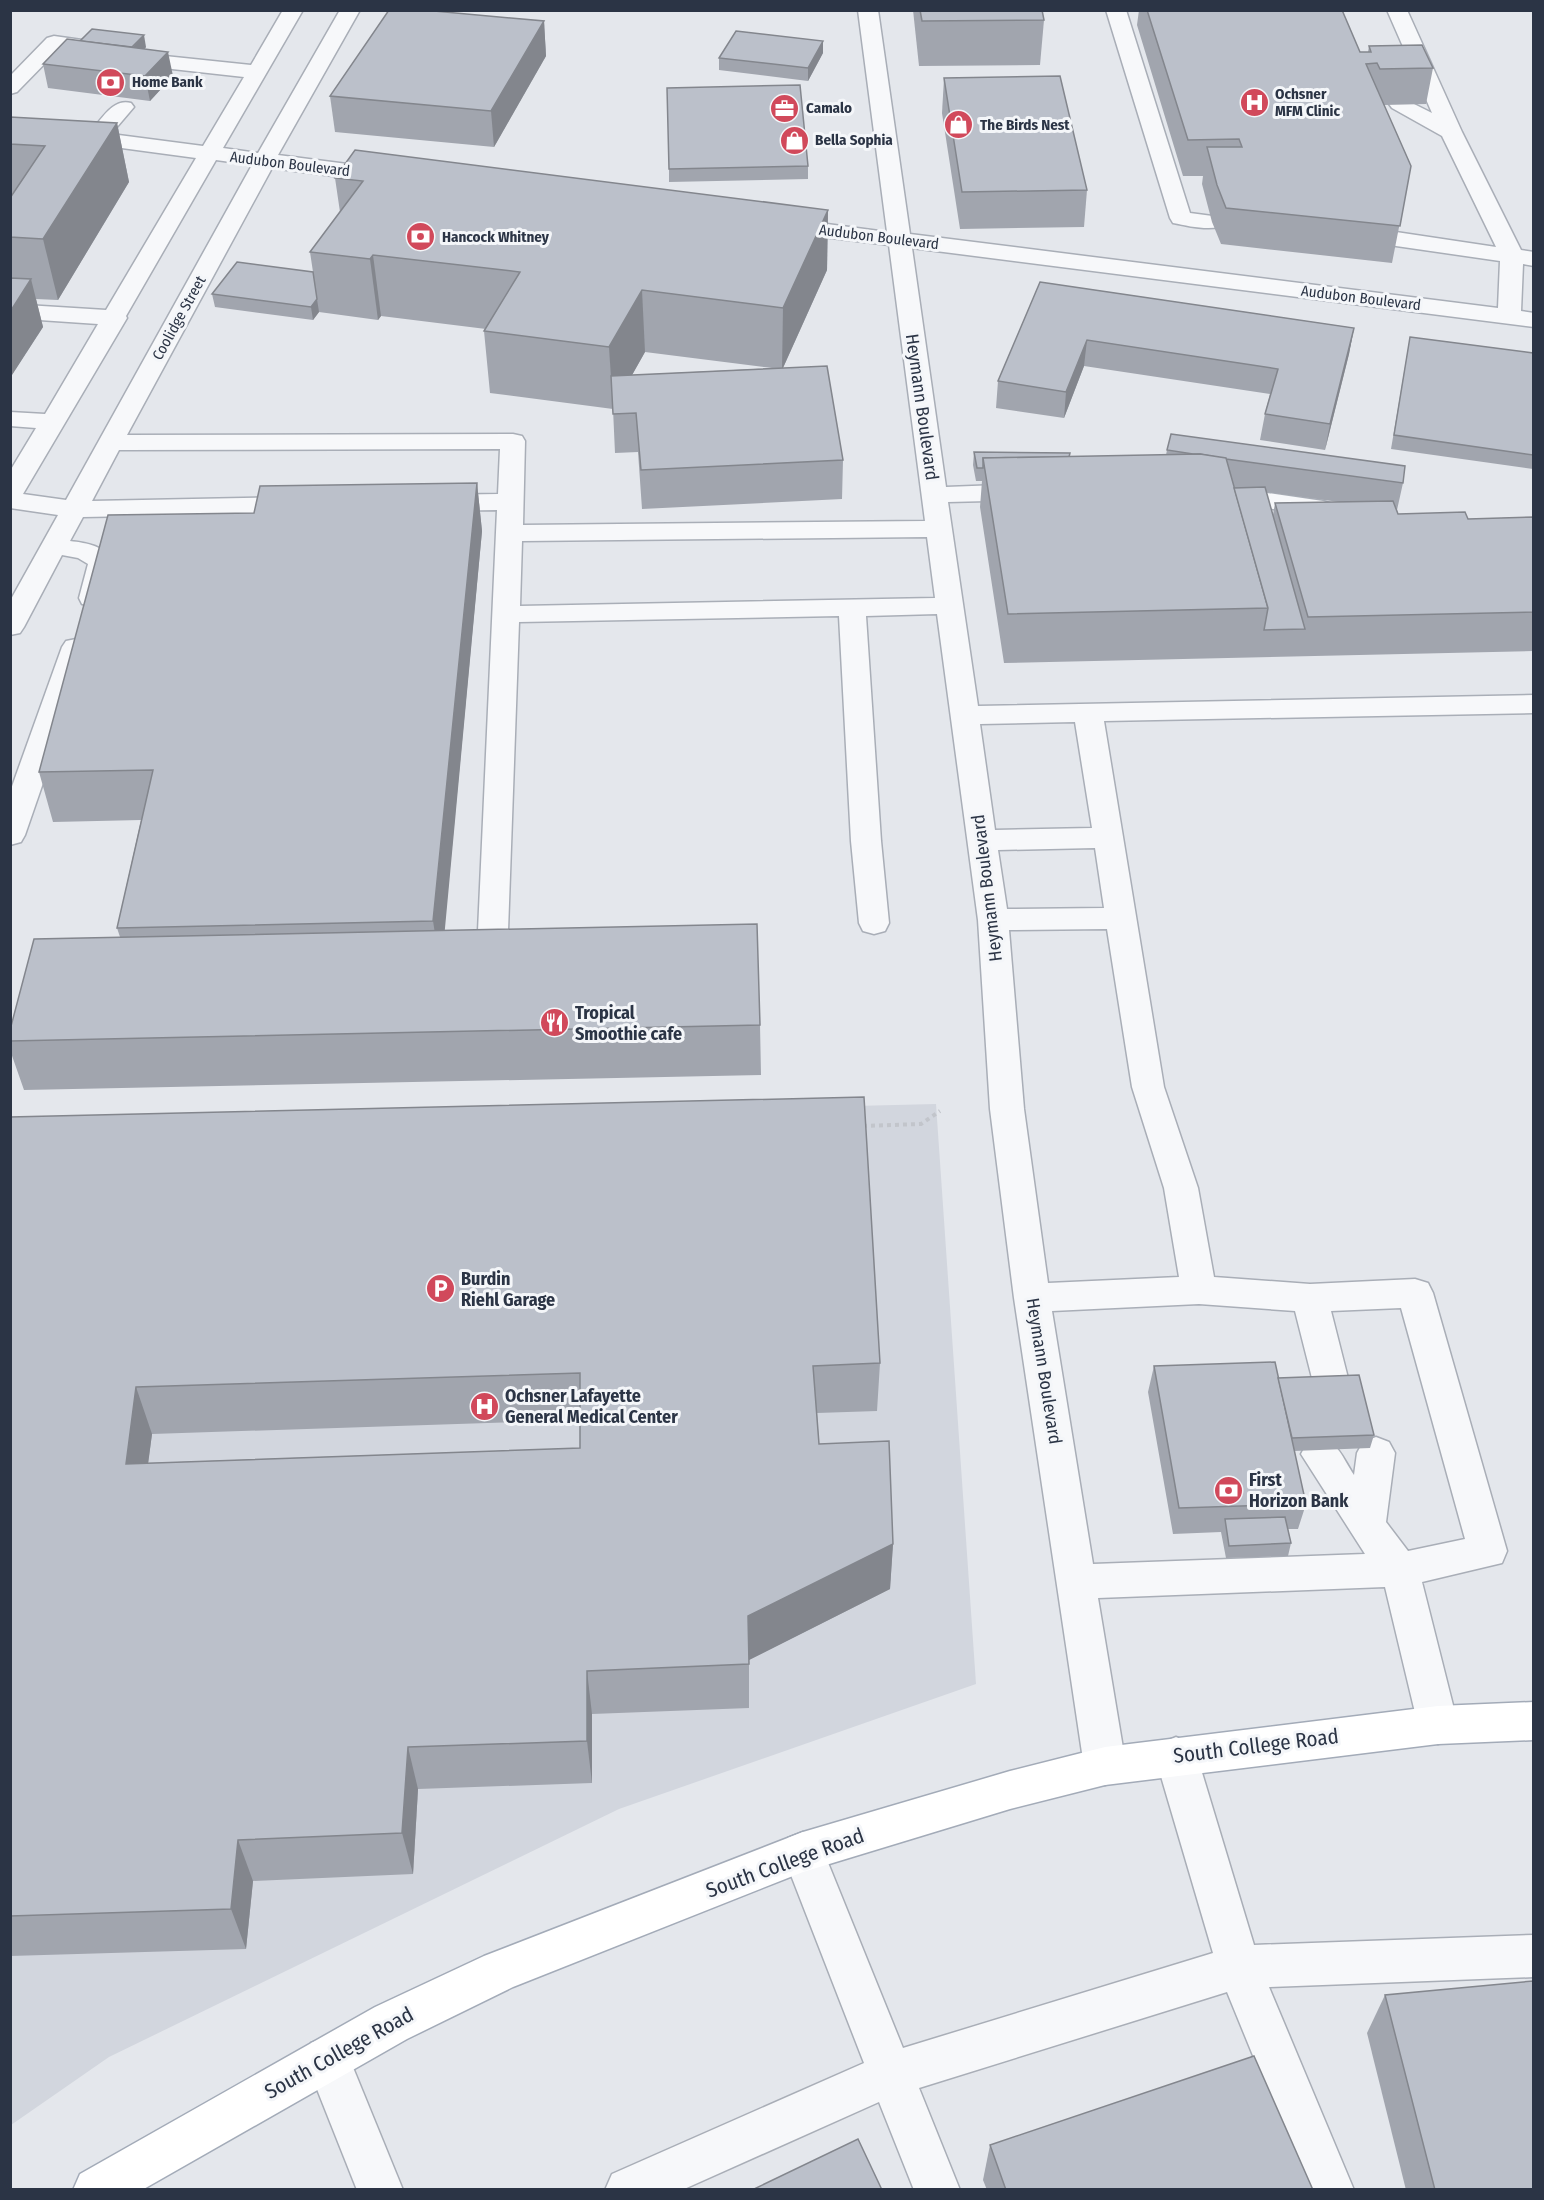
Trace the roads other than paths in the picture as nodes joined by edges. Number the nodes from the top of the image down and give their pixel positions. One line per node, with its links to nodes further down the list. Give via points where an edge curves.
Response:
1 (293, 10): 8 (street)
2 (350, 10): 16 (street, Coolidge Street)
3 (868, 10): 21 (street, Heymann Boulevard)
4 (1116, 10): 18 (street, via 1181,218)
5 (1397, 10): 13 (street, via 1411,65)
6 (82, 52): 9 (street, via 54,42)
7 (136, 59): 8 (street, via 173,71)
8 (257, 72): 15 (street)
9 (10, 88)
10 (1399, 104): 13 (street)
11 (124, 106): 14 (street)
12 (10, 128): 14 (street, Audubon Boulevard)
13 (1451, 132): 22 (street)
14 (95, 139): 15 (street, Audubon Boulevard)
15 (209, 154): 16 (street, Audubon Boulevard); 25 (street)
16 (265, 160): 17 (street, Audubon Boulevard); 29 (street, Coolidge Street)
17 (412, 179)
18 (1212, 222)
19 (759, 223): 21 (street, Audubon Boulevard)
20 (1396, 239): 22 (street)
21 (898, 240): 24 (street, Audubon Boulevard); 33 (street, Heymann Boulevard)
22 (1523, 257): 24 (street)
23 (10, 311): 25 (street)
24 (1509, 317): 26 (street, Audubon Boulevard)
25 (115, 318): 28 (street)
26 (1533, 320)
27 (10, 419): 28 (street)
28 (54, 422): 32 (street)
29 (110, 443): 35 (street, via 513,441); 38 (street, Coolidge Street)
30 (1049, 491): 33 (street)
31 (1198, 491): 39 (street)
32 (10, 494)
33 (934, 495): 40 (street, Heymann Boulevard)
34 (10, 500): 38 (street)
35 (511, 501): 36 (street); 41 (street)
36 (417, 503)
37 (322, 505): 38 (street)
38 (74, 509): 42 (street, Coolidge Street)
39 (1348, 513)
40 (939, 529): 41 (street); 43 (street, Heymann Boulevard)
41 (510, 533): 45 (street)
42 (54, 546): 46 (street, Coolidge Street); 50 (street, via 86,551 102,562)
43 (949, 606): 44 (street); 49 (street, Heymann Boulevard)
44 (852, 608): 45 (street); 55 (street)
45 (507, 614): 56 (street)
46 (10, 627)
47 (1533, 704): 48 (street)
48 (1088, 712): 49 (street); 51 (street)
49 (964, 715): 52 (street, Heymann Boulevard)
50 (10, 835)
51 (1108, 838): 52 (street); 53 (street)
52 (981, 840): 54 (street, Heymann Boulevard)
53 (1121, 918): 54 (street); 57 (street, via 1148,1087 1180,1188)
54 (993, 920): 58 (street, Heymann Boulevard, via 1007,1109)
55 (874, 923)
56 (493, 931)
57 (1199, 1290): 58 (street); 59 (street)
58 (1032, 1298): 63 (street, Heymann Boulevard)
59 (1310, 1298): 60 (street); 62 (street, via 1415,1293 1488,1551)
60 (1324, 1351): 60 (street, via 1332,1387)
61 (1348, 1453): 62 (street, via 1366,1526)
62 (1400, 1570): 63 (street); 65 (street)
63 (1076, 1582): 67 (street, Heymann Boulevard)
64 (1533, 1721): 65 (main road, South College Road)
65 (1438, 1725): 66 (main road, South College Road)
66 (1176, 1756): 67 (main road, South College Road); 70 (street)
67 (1105, 1766): 68 (main road, South College Road)
68 (803, 1852): 71 (main road, South College Road, via 499,1971 391,2022); 72 (street)
69 (1533, 1956): 70 (street)
70 (1239, 1967): 72 (street); 77 (street)
71 (327, 2059): 73 (main road, South College Road); 74 (street)
72 (891, 2074): 75 (street); 76 (street)
73 (96, 2190)
74 (380, 2190)
75 (628, 2190)
76 (937, 2190)
77 (1331, 2190)

